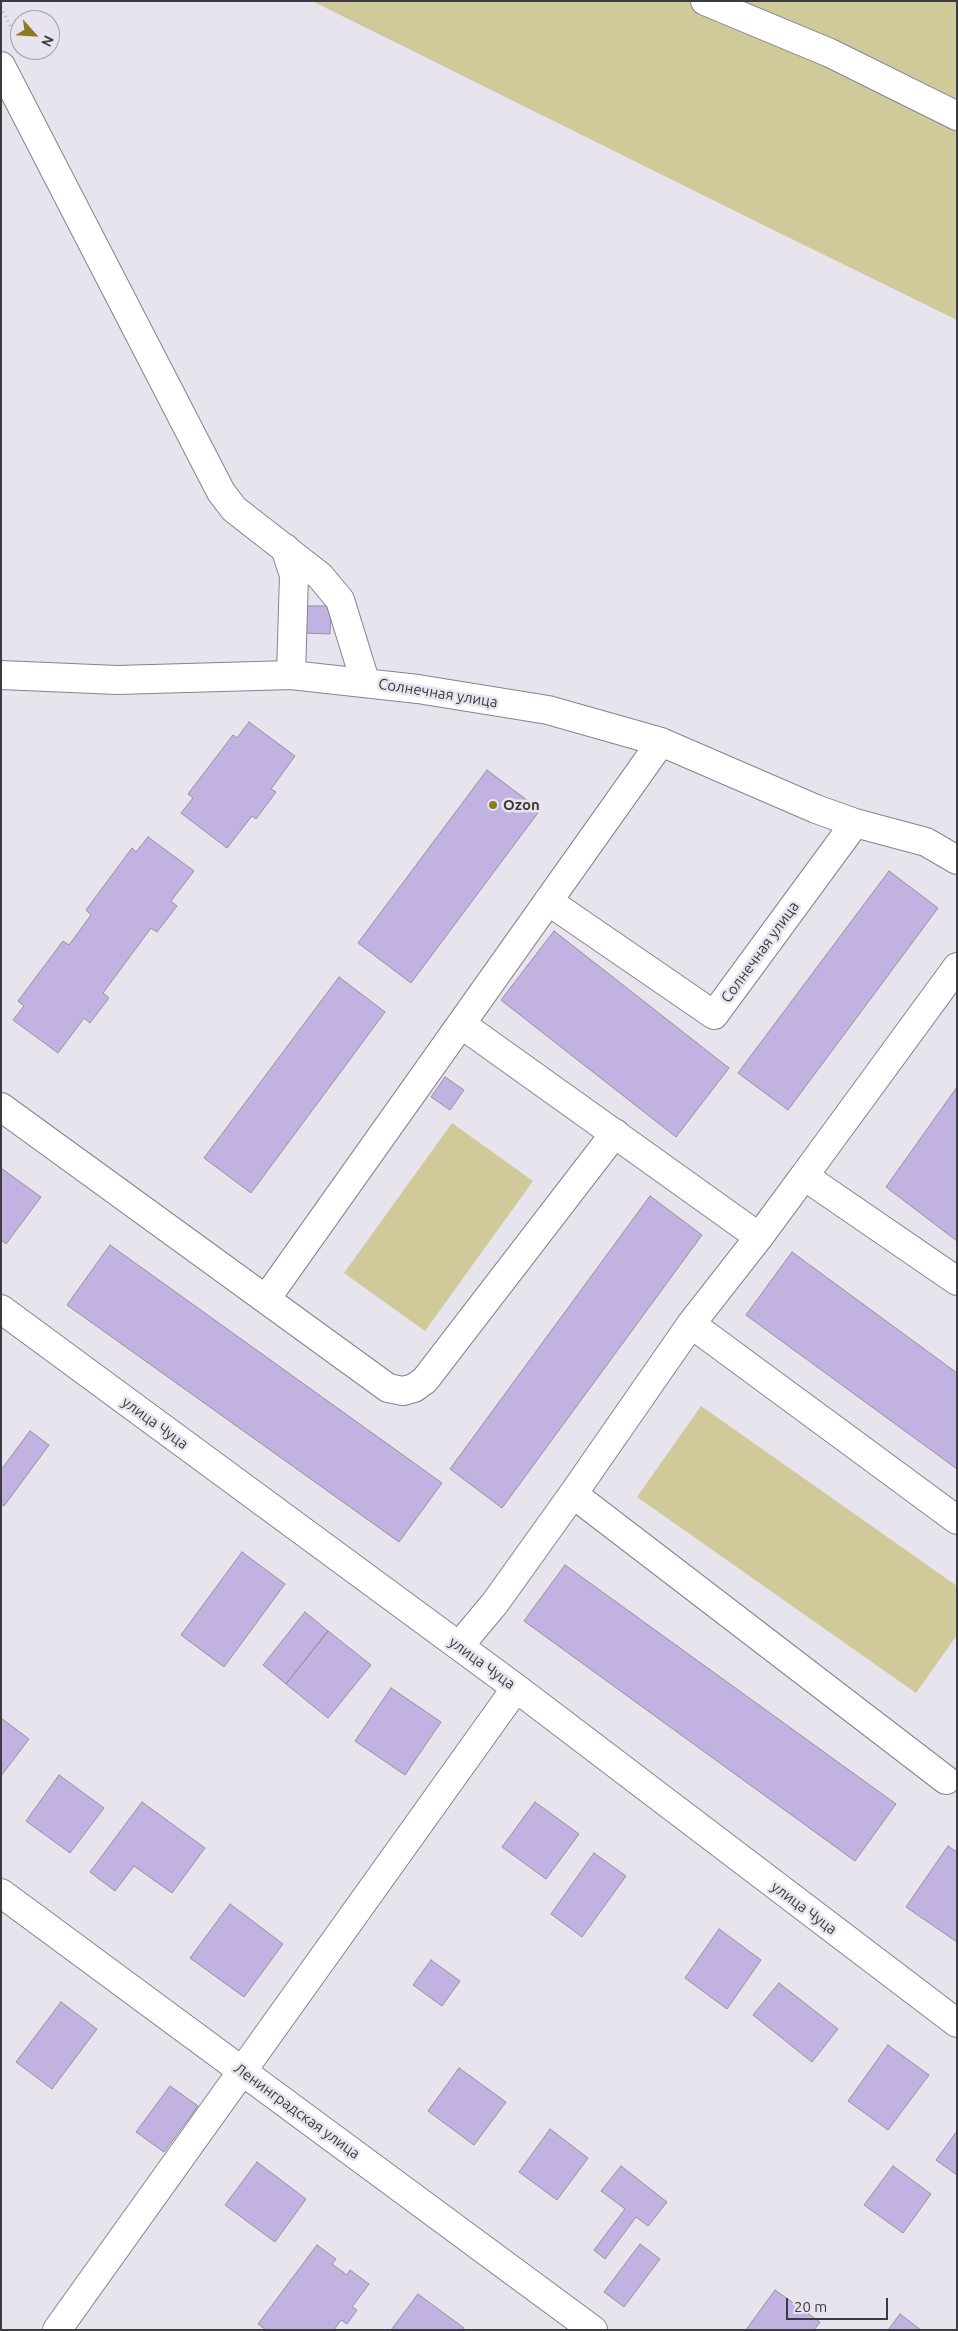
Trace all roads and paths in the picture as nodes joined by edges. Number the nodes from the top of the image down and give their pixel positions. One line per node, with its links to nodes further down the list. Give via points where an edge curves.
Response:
1 (705, 1): 5 (street, via 830,52)
2 (1, 7): 3 (path)
3 (10, 25)
4 (1, 66): 6 (street, via 221,492 234,509)
5 (957, 116)
6 (285, 548): 8 (street, via 294,575); 9 (street, via 320,576 340,600)
7 (1, 675): 8 (street, Солнечная улица, via 117,680)
8 (291, 675): 9 (street, Солнечная улица)
9 (365, 681): 10 (street, Солнечная улица, via 548,710)
10 (661, 742): 11 (street, Солнечная улица); 13 (street)
11 (855, 823): 12 (street, Солнечная улица, via 926,842); 13 (street, Солнечная улица, via 714,1015)
12 (957, 860)
13 (548, 902): 15 (street)
14 (957, 967): 18 (street)
15 (461, 1024): 17 (street); 21 (street)
16 (1, 1108): 21 (street)
17 (615, 1133): 19 (street); 21 (street, via 425,1380 414,1388 403,1391 388,1388)
18 (804, 1176): 19 (street); 20 (street)
19 (759, 1237): 23 (street)
20 (957, 1281)
21 (266, 1299)
22 (1, 1309): 26 (street, улица Чуца)
23 (691, 1324): 24 (street); 25 (street)
24 (573, 1494): 26 (street, via 495,1603); 28 (street)
25 (957, 1520)
26 (459, 1646): 27 (street, улица Чуца)
27 (516, 1688): 30 (street, улица Чуца); 31 (street)
28 (953, 1778)
29 (1, 1893): 31 (street, Ленинградская улица)
30 (957, 2023)
31 (244, 2072): 32 (street); 33 (street, Ленинградская улица)
32 (57, 2330)
33 (593, 2330)

